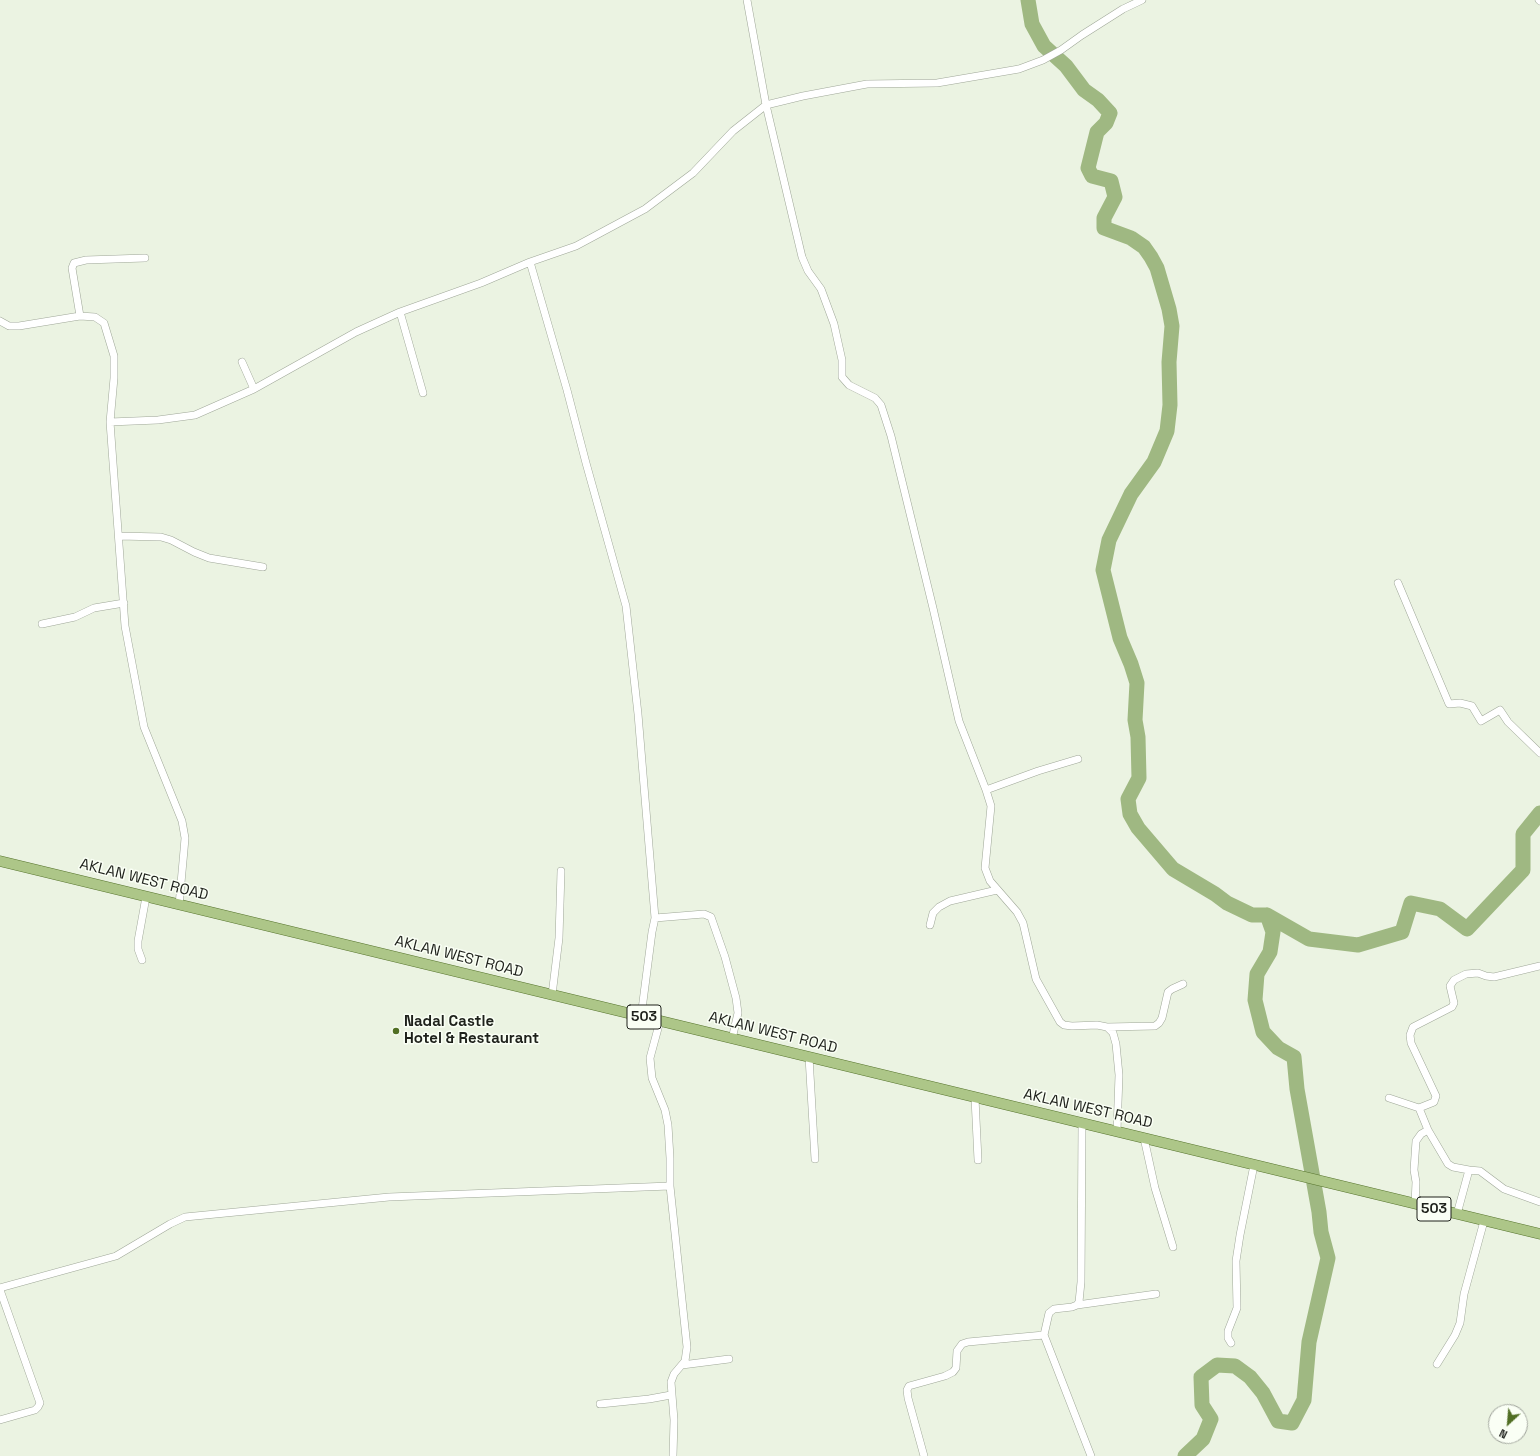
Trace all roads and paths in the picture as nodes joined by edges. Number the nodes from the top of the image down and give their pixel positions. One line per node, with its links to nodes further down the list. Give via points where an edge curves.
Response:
1 (747, 0): 3 (street)
2 (1142, 0): 3 (street, via 1123,9 1061,50 1019,69 944,81 867,84)
3 (766, 106): 5 (street, via 733,131 693,173 645,209 576,246); 20 (street, via 802,257 821,289 834,324 842,360 842,377 849,385 875,398 881,405 891,436 959,721)
4 (145, 258): 7 (street, via 86,260 74,263 72,268)
5 (530, 262): 6 (street, via 481,283); 26 (street, via 626,606)
6 (400, 312): 10 (street, via 356,332); 11 (street)
7 (80, 316): 8 (street, via 19,326 9,326); 12 (street, via 95,317 104,323 114,356)
8 (0, 321)
9 (242, 362): 10 (street)
10 (254, 389): 12 (street, via 195,415)
11 (423, 393)
12 (110, 422): 13 (street)
13 (119, 536): 14 (street, via 161,537 209,558); 16 (street)
14 (263, 567)
15 (1398, 583): 18 (street, via 1449,704 1472,706 1481,721 1500,710 1508,722)
16 (124, 603): 17 (street, via 94,608 75,618); 25 (street, via 125,626 144,727 182,821 185,838)
17 (42, 624)
18 (1540, 753)
19 (1078, 759): 20 (street)
20 (986, 790): 23 (street, via 991,806 984,868)
21 (0, 861): 24 (main road, AKLAN WEST ROAD / 503)
22 (561, 871): 31 (street, via 559,938)
23 (997, 890): 27 (street, via 950,901 939,907); 34 (street, via 1024,923 1036,979 1060,1022 1072,1026)
24 (146, 896): 25 (main road, AKLAN WEST ROAD / 503); 28 (street, via 138,941)
25 (179, 905): 31 (main road, AKLAN WEST ROAD / 503)
26 (656, 918): 32 (street); 35 (street, via 704,914 712,917 736,998 738,1013)
27 (930, 925)
28 (142, 960)
29 (1540, 966): 39 (street, via 1494,977 1466,974 1454,980 1450,986 1454,1003 1452,1007 1413,1027 1411,1043 1436,1096 1434,1102)
30 (1183, 984): 34 (street, via 1168,992 1162,1018 1155,1026)
31 (552, 995): 32 (main road, AKLAN WEST ROAD / 503)
32 (641, 1017): 33 (main road, AKLAN WEST ROAD / 503)
33 (660, 1021): 35 (main road, AKLAN WEST ROAD / 503); 48 (street, via 650,1058 652,1078 668,1125)
34 (1107, 1027): 42 (street, via 1113,1033 1116,1044 1119,1075)
35 (732, 1039): 36 (main road, AKLAN WEST ROAD / 503)
36 (808, 1057): 37 (main road, AKLAN WEST ROAD / 503); 44 (street)
37 (975, 1098): 40 (main road, AKLAN WEST ROAD / 503); 45 (street)
38 (1389, 1098): 39 (street)
39 (1419, 1108): 41 (street)
40 (1082, 1124): 42 (main road, AKLAN WEST ROAD / 503); 57 (street, via 1081,1282)
41 (1428, 1130): 47 (street, via 1448,1164); 50 (street, via 1416,1141)
42 (1117, 1131): 43 (main road, AKLAN WEST ROAD / 503)
43 (1144, 1138): 46 (main road, AKLAN WEST ROAD / 503); 54 (street, via 1155,1188)
44 (815, 1159)
45 (978, 1160)
46 (1254, 1165): 50 (main road, AKLAN WEST ROAD / 503); 59 (street, via 1236,1261 1237,1308 1228,1331 1228,1338)
47 (1469, 1170): 49 (street, via 1480,1171 1504,1189); 51 (street)
48 (670, 1186): 55 (street, via 389,1197 185,1218 116,1256); 61 (street, via 687,1347)
49 (1540, 1202)
50 (1415, 1204): 51 (main road, AKLAN WEST ROAD / 503)
51 (1457, 1214): 52 (main road, AKLAN WEST ROAD / 503)
52 (1484, 1221): 53 (main road, AKLAN WEST ROAD / 503); 62 (street, via 1464,1294 1460,1323)
53 (1540, 1234)
54 (1173, 1247)
55 (0, 1289): 65 (street, via 40,1403 35,1410)
56 (1156, 1294): 57 (street)
57 (1077, 1305): 58 (street, via 1054,1309 1049,1313)
58 (1044, 1334): 67 (street, via 962,1344 957,1351 956,1368 952,1372 909,1386 908,1398); 68 (street)
59 (1232, 1343)
60 (729, 1360): 61 (street)
61 (682, 1364): 63 (street, via 671,1382)
62 (1437, 1364)
63 (671, 1395): 64 (street); 66 (street, via 674,1420)
64 (600, 1404)
65 (0, 1420)
66 (673, 1456)
67 (924, 1456)
68 (1091, 1456)

